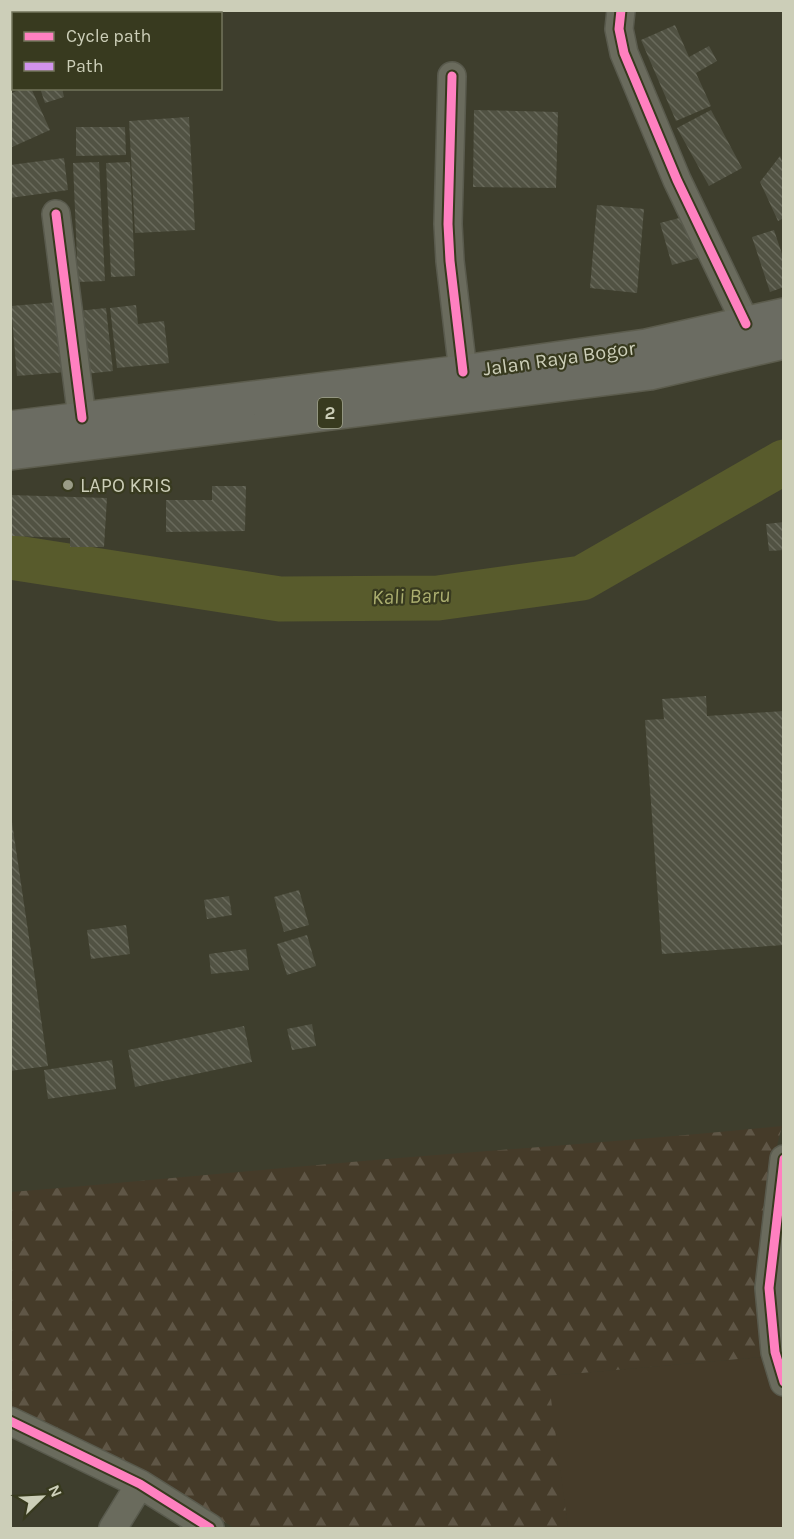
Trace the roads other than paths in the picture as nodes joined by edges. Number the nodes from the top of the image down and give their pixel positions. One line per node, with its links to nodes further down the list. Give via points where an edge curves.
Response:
1 (621, 10): 5 (street, via 619,29 624,53 677,180)
2 (452, 76): 7 (street, via 448,224)
3 (56, 214): 8 (street)
4 (783, 315): 5 (highway, Jalan Raya Bogor / 2)
5 (746, 324): 7 (highway, Jalan Raya Bogor / 2, via 646,346)
6 (783, 342): 10 (highway, Jalan Raya Bogor / 2, via 650,373)
7 (463, 372): 8 (highway, Jalan Raya Bogor / 2)
8 (82, 418): 9 (highway, Jalan Raya Bogor / 2)
9 (10, 428)
10 (10, 453)
11 (783, 1171): 12 (street, via 769,1288)
12 (780, 1352): 13 (street)
13 (783, 1382)
14 (10, 1421): 15 (street)
15 (140, 1484): 16 (street); 17 (street)
16 (113, 1528)
17 (210, 1528)

